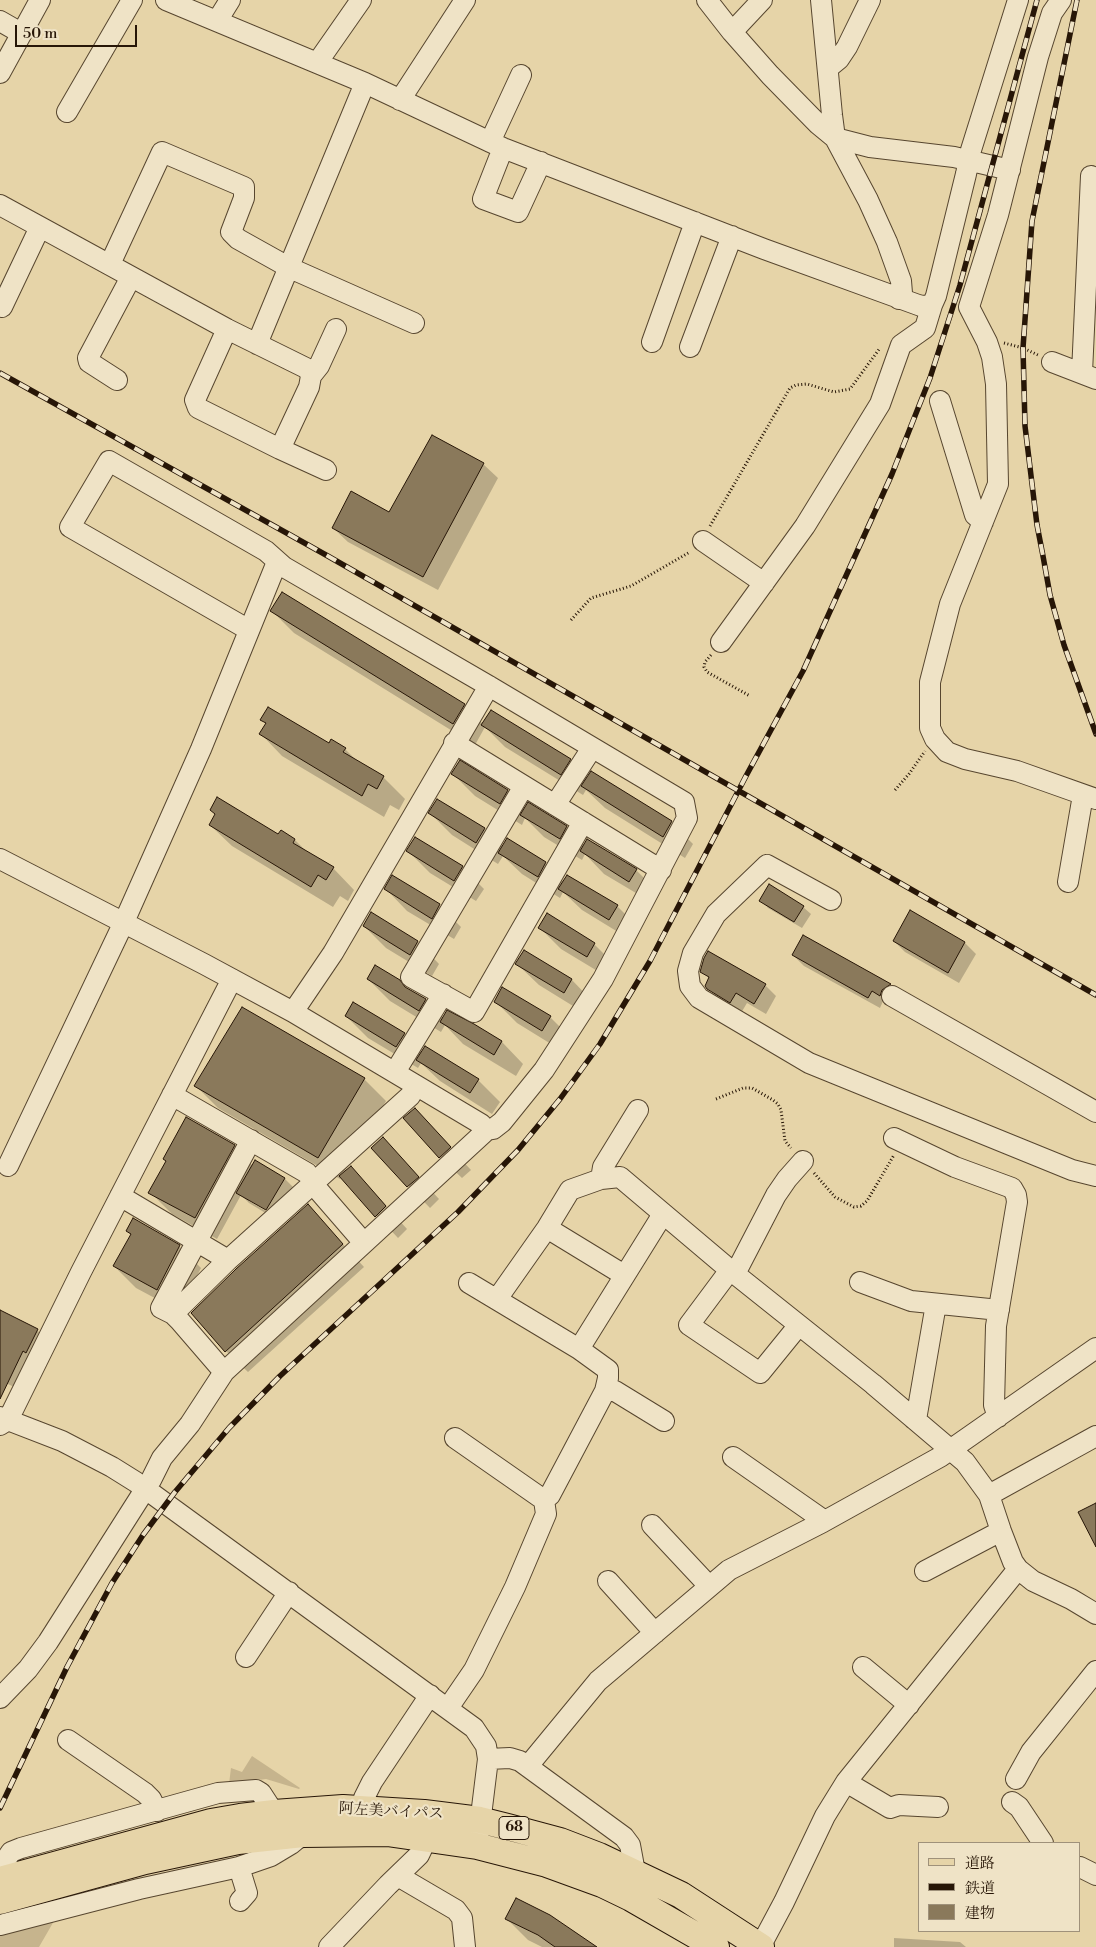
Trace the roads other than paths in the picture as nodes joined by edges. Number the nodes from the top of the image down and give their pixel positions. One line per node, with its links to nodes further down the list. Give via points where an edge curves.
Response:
1 (40, 0): 16 (street)
2 (132, 0): 23 (street)
3 (166, 0): 14 (street)
4 (230, 0): 14 (street)
5 (361, 0): 17 (street)
6 (465, 0): 22 (street)
7 (707, 0): 15 (street)
8 (762, 0): 15 (street)
9 (821, 0): 18 (street)
10 (870, 0): 18 (street, via 839,59)
11 (1018, 0): 26 (street)
12 (1061, 0): 28 (street, via 1052,13 1038,57)
13 (0, 21): 16 (street)
14 (217, 21): 17 (street)
15 (732, 32): 24 (street, via 818,124)
16 (21, 33): 19 (street)
17 (317, 63): 21 (street)
18 (828, 68): 24 (street)
19 (0, 73)
20 (521, 75): 25 (street)
21 (365, 83): 22 (street); 35 (street)
22 (400, 100): 25 (street)
23 (67, 112)
24 (836, 138): 26 (street, via 870,147); 37 (street, via 887,242 901,281)
25 (497, 145): 27 (street); 27 (street, via 484,199 501,206 518,212)
26 (969, 160): 28 (street); 38 (street)
27 (541, 162): 31 (street)
28 (1010, 170): 53 (street, via 969,306 987,342 996,384 998,484)
29 (1092, 176): 48 (street)
30 (0, 205): 32 (street)
31 (695, 222): 33 (street); 43 (street)
32 (40, 227): 34 (street); 39 (street)
33 (732, 236): 37 (street); 45 (street)
34 (110, 264): 35 (street, via 162,152 244,188 244,198 231,232); 36 (street)
35 (290, 268): 40 (street); 44 (street)
36 (132, 277): 41 (street); 49 (street, via 88,358 89,362)
37 (899, 299): 38 (street, via 921,306)
38 (932, 305): 56 (street, via 925,328 901,345 880,404 865,429 806,526)
39 (2, 306)
40 (414, 323)
41 (227, 329): 44 (street); 51 (street, via 198,390 195,400 198,408)
42 (336, 329): 47 (street)
43 (652, 342)
44 (257, 344): 47 (street, via 308,369)
45 (690, 347)
46 (1052, 362): 48 (street)
47 (311, 376): 51 (street)
48 (1089, 376)
49 (117, 380)
50 (940, 401): 53 (street, via 975,515)
51 (280, 449): 52 (street)
52 (326, 470)
53 (983, 522): 63 (street, via 950,604 930,682 930,728 933,736 947,752 965,759 1017,771)
54 (703, 541): 56 (street)
55 (276, 562): 57 (street); 57 (street, via 266,550 109,461 70,527); 59 (street)
56 (764, 583): 58 (street)
57 (249, 630): 70 (street, via 201,749)
58 (721, 642)
59 (490, 686): 60 (street); 61 (street)
60 (454, 743): 62 (street); 74 (street, via 333,953)
61 (592, 748): 64 (street); 67 (street, via 684,802 687,818)
62 (524, 786): 64 (street); 72 (street, via 411,977)
63 (1090, 797): 68 (street)
64 (555, 805): 65 (street)
65 (583, 822): 67 (street); 72 (street, via 474,1012)
66 (0, 859): 70 (street)
67 (661, 870): 80 (street, via 603,979 544,1070 502,1122)
68 (1068, 882)
69 (831, 900): 85 (street, via 767,865 716,914 694,953 688,971 690,986 698,998 809,1063 1072,1170)
70 (124, 922): 71 (street); 84 (street)
71 (232, 979): 74 (street); 77 (street)
72 (443, 994): 75 (street)
73 (892, 996): 79 (street)
74 (293, 1012): 75 (street)
75 (395, 1072): 76 (street)
76 (416, 1086): 80 (street); 87 (street, via 410,1096)
77 (172, 1095): 82 (street); 88 (street)
78 (638, 1110): 86 (street, via 603,1168)
79 (1096, 1112)
80 (487, 1130): 92 (street)
81 (894, 1138): 100 (street, via 955,1167 1012,1188 1017,1202)
82 (251, 1140): 87 (street, via 307,1173); 91 (street)
83 (803, 1161): 94 (street, via 776,1195)
84 (8, 1166)
85 (1096, 1176)
86 (601, 1179): 89 (street, via 620,1177); 90 (street, via 570,1190)
87 (314, 1183): 92 (street); 93 (street)
88 (120, 1196): 91 (street); 109 (street)
89 (663, 1214): 94 (street); 95 (street)
90 (547, 1228): 95 (street); 98 (street)
91 (197, 1242): 93 (street); 101 (street, via 161,1308)
92 (364, 1243): 105 (street)
93 (228, 1260): 101 (street)
94 (732, 1272): 102 (street); 102 (street, via 689,1325 760,1372)
95 (624, 1275): 104 (street)
96 (860, 1282): 99 (street, via 911,1301)
97 (469, 1283): 98 (street)
98 (497, 1299): 104 (street)
99 (936, 1304): 100 (street); 108 (street)
100 (999, 1310): 107 (street, via 994,1405)
101 (173, 1314): 105 (street)
102 (799, 1325): 108 (street)
103 (1096, 1348): 107 (street)
104 (579, 1349): 106 (street, via 608,1370)
105 (224, 1372): 115 (street, via 190,1424 162,1458)
106 (605, 1391): 110 (street, via 615,1391); 117 (street, via 550,1495)
107 (998, 1417): 113 (street)
108 (914, 1419): 113 (street)
109 (3, 1421): 115 (street, via 81,1451)
110 (664, 1421)
111 (1096, 1436): 116 (street)
112 (455, 1438): 117 (street)
113 (951, 1450): 116 (street, via 965,1462); 118 (street)
114 (733, 1457): 118 (street)
115 (145, 1489): 125 (street); 132 (street, via 48,1642)
116 (989, 1494): 120 (street)
117 (544, 1500): 134 (street, via 546,1514 515,1587 474,1670)
118 (823, 1522): 124 (street, via 729,1570)
119 (652, 1525): 124 (street)
120 (1001, 1531): 121 (street); 122 (street)
121 (1018, 1570): 126 (street); 133 (street)
122 (924, 1572)
123 (608, 1581): 127 (street)
124 (709, 1586): 127 (street)
125 (288, 1592): 128 (street); 131 (street)
126 (1096, 1614)
127 (655, 1633): 137 (street, via 598,1682)
128 (246, 1657)
129 (863, 1667): 133 (street)
130 (1096, 1671): 138 (street, via 1031,1752)
131 (430, 1695): 134 (street); 142 (street, via 372,1782 364,1798)
132 (0, 1698)
133 (909, 1705): 139 (street)
134 (448, 1708): 136 (street, via 480,1735)
135 (68, 1740): 143 (street, via 145,1793)
136 (488, 1759): 137 (street, via 510,1758); 145 (street)
137 (528, 1766): 153 (street, via 624,1837 630,1845)
138 (1016, 1779)
139 (846, 1782): 141 (street, via 890,1808 899,1805); 162 (street, via 825,1816)
140 (1012, 1802): 148 (street, via 1019,1807)
141 (938, 1807)
142 (365, 1808): 144 (main road, 阿左美バイパス / 68); 145 (main road, 阿左美バイパス / 68)
143 (157, 1811): 144 (street, via 218,1794 256,1790); 152 (street, via 22,1848 12,1852)
144 (274, 1813): 152 (main road, 阿左美バイパス / 68, via 211,1822)
145 (480, 1820): 149 (street); 153 (main road, 阿左美バイパス / 68, via 560,1841)
146 (303, 1834): 147 (main road, 阿左美バイパス / 68, via 368,1832); 150 (street, via 270,1856); 156 (main road, 阿左美バイパス / 68, via 238,1841 145,1861)
147 (427, 1838): 149 (main road, 阿左美バイパス / 68); 155 (street, via 419,1855)
148 (1042, 1842)
149 (477, 1846): 161 (main road, 阿左美バイパス / 68, via 547,1864 602,1884)
150 (239, 1867): 157 (street, via 247,1893); 158 (street)
151 (1081, 1868): 154 (street)
152 (2, 1871)
153 (635, 1872): 162 (main road, 阿左美バイパス / 68, via 681,1895)
154 (1096, 1875)
155 (398, 1876): 159 (street); 160 (street, via 456,1910 462,1918)
156 (0, 1901)
157 (240, 1901)
158 (0, 1925)
159 (329, 1947)
160 (465, 1947)
161 (716, 1947)
162 (760, 1947)

